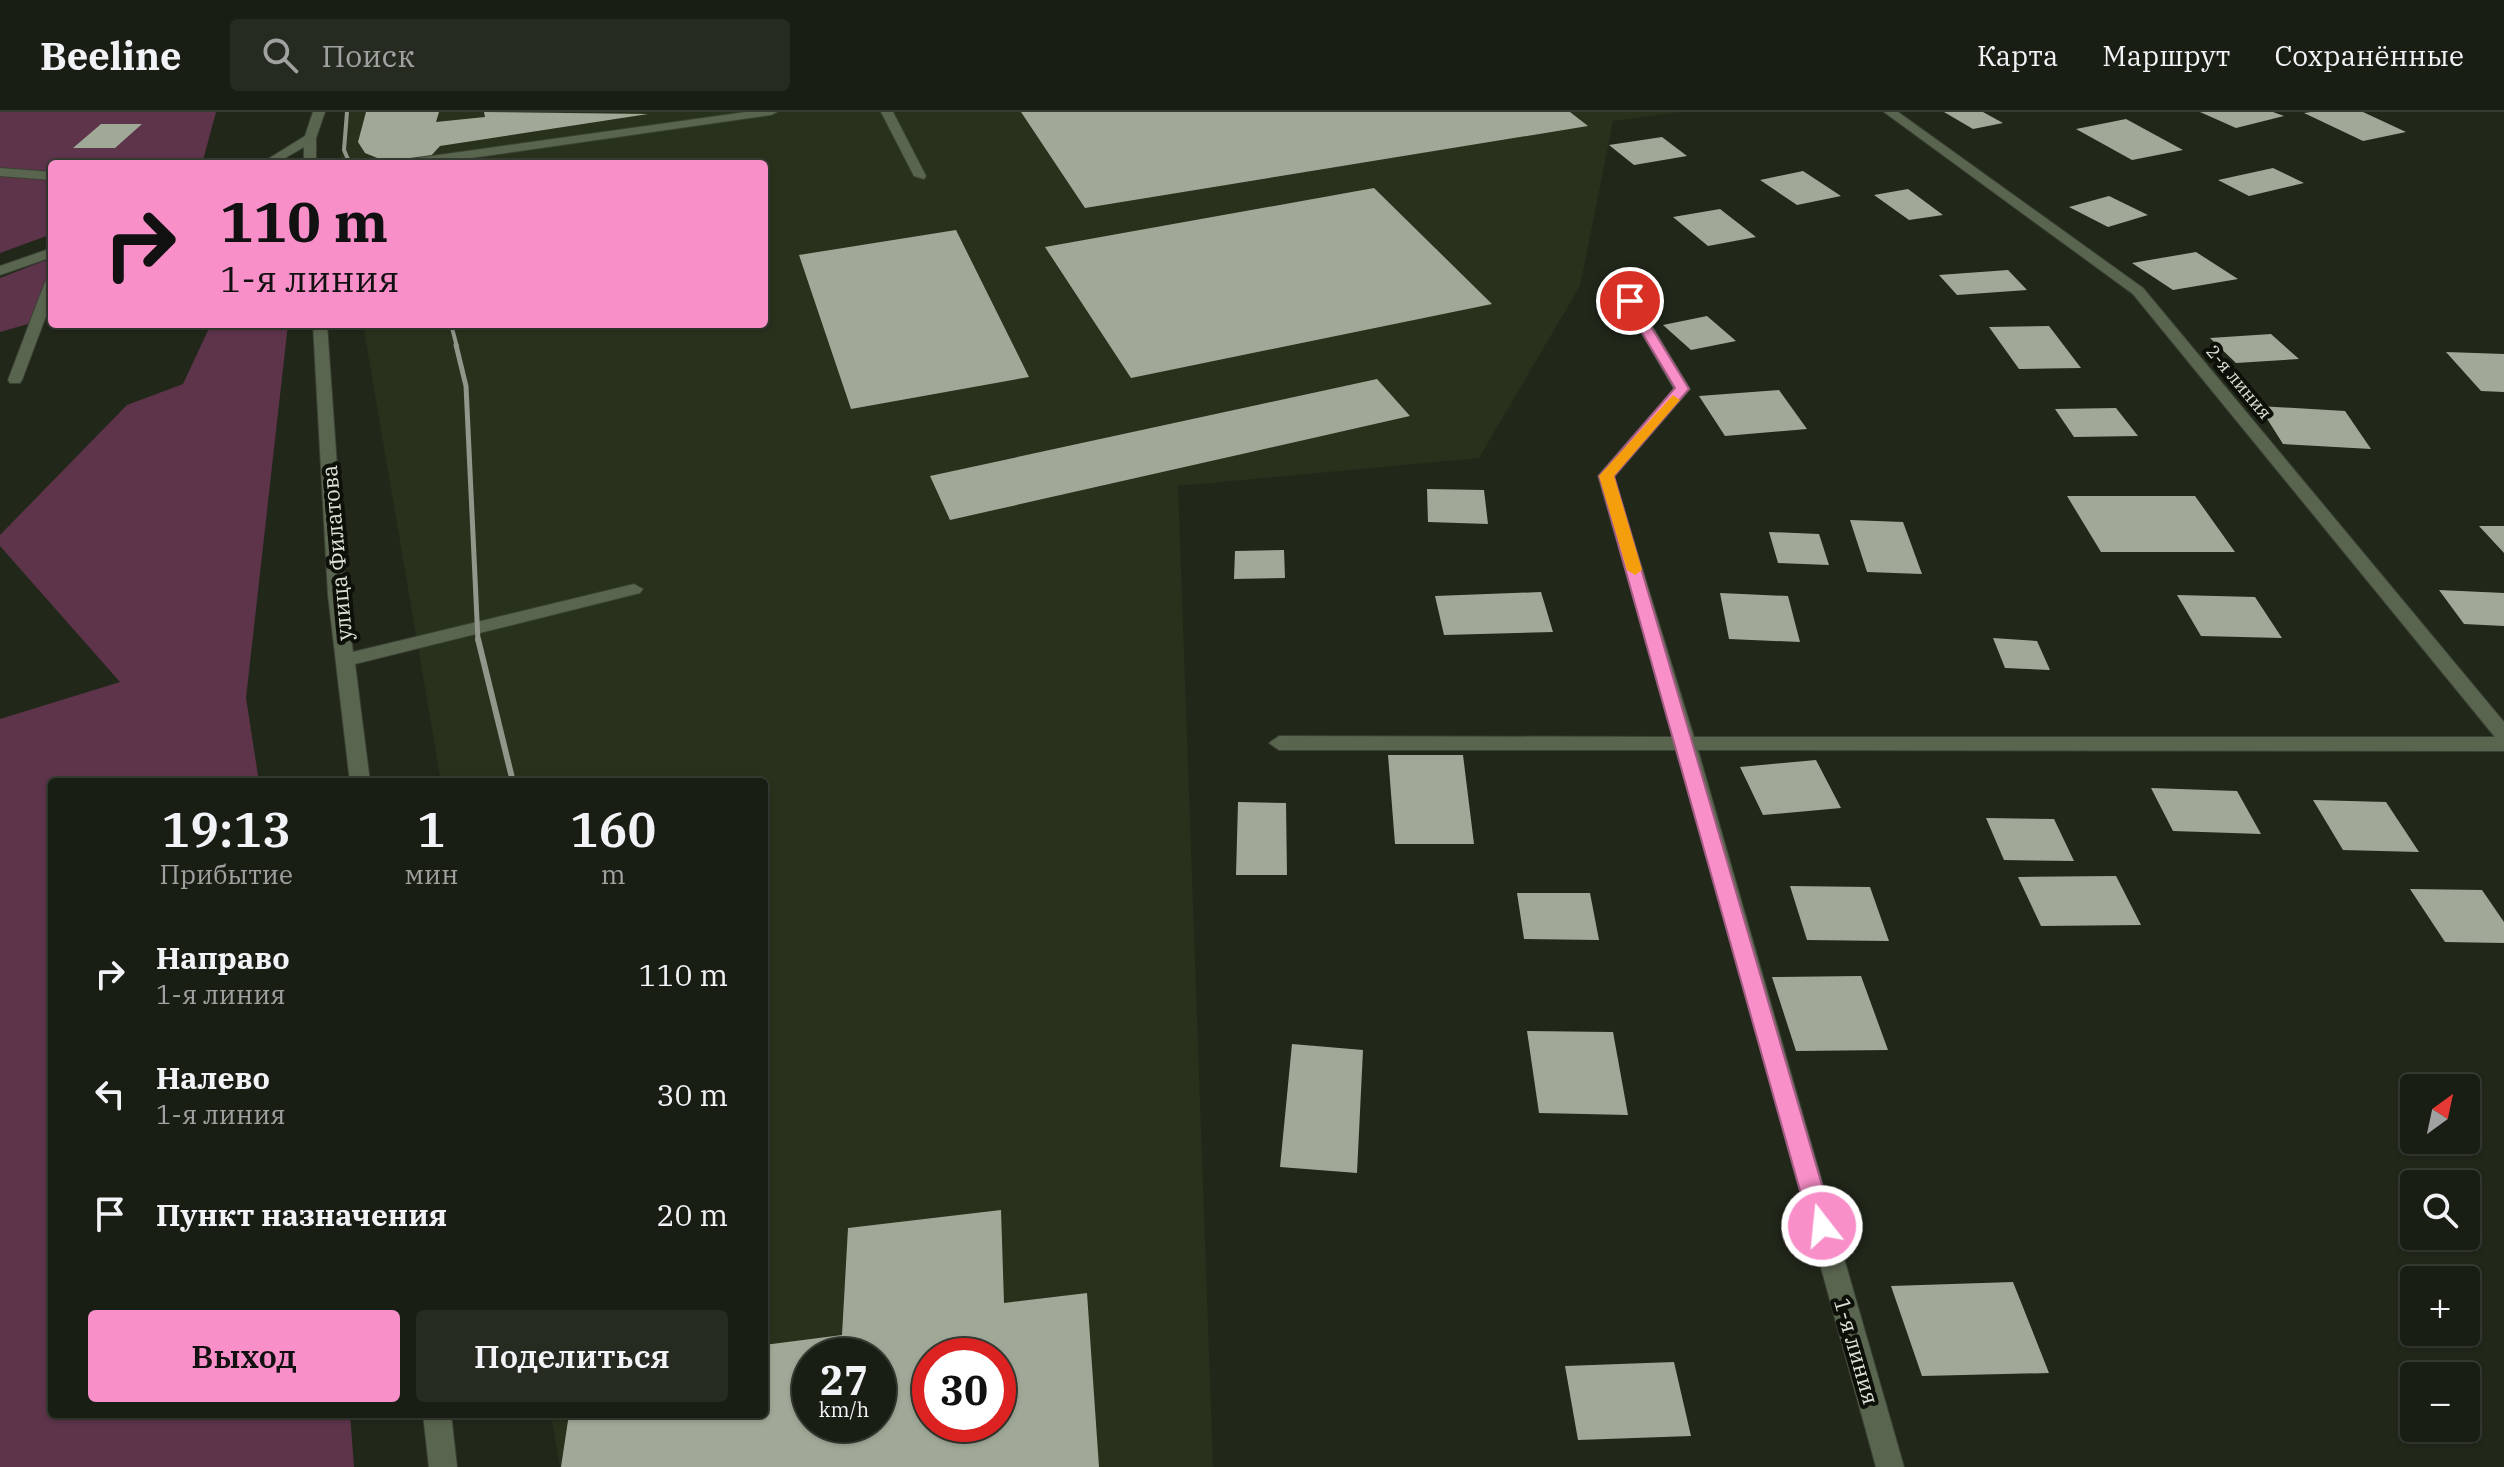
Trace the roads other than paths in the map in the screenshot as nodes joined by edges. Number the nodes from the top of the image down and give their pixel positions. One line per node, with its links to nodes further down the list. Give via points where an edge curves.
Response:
1 (319, 112): 5 (street)
2 (771, 112): 8 (street)
3 (887, 112): 11 (street)
4 (1890, 112): 20 (street, 2-я линия, via 2138,291)
5 (310, 138): 6 (street); 7 (street)
6 (273, 160)
7 (310, 160)
8 (431, 160)
9 (0, 172): 10 (street)
10 (48, 176)
11 (920, 176)
12 (48, 253): 13 (street)
13 (0, 271)
14 (48, 293): 17 (street)
15 (1630, 301): 22 (street, 1-я линия, via 1682,389 1606,476)
16 (320, 328): 19 (street, улица Филатова)
17 (15, 380)
18 (634, 589): 19 (street)
19 (345, 660): 24 (street, улица Филатова)
20 (2504, 735)
21 (1279, 743): 22 (street)
22 (1686, 743): 23 (street); 27 (street, 1-я линия)
23 (2504, 744)
24 (360, 778)
25 (437, 1418): 26 (street)
26 (443, 1467)
27 (1890, 1467)

